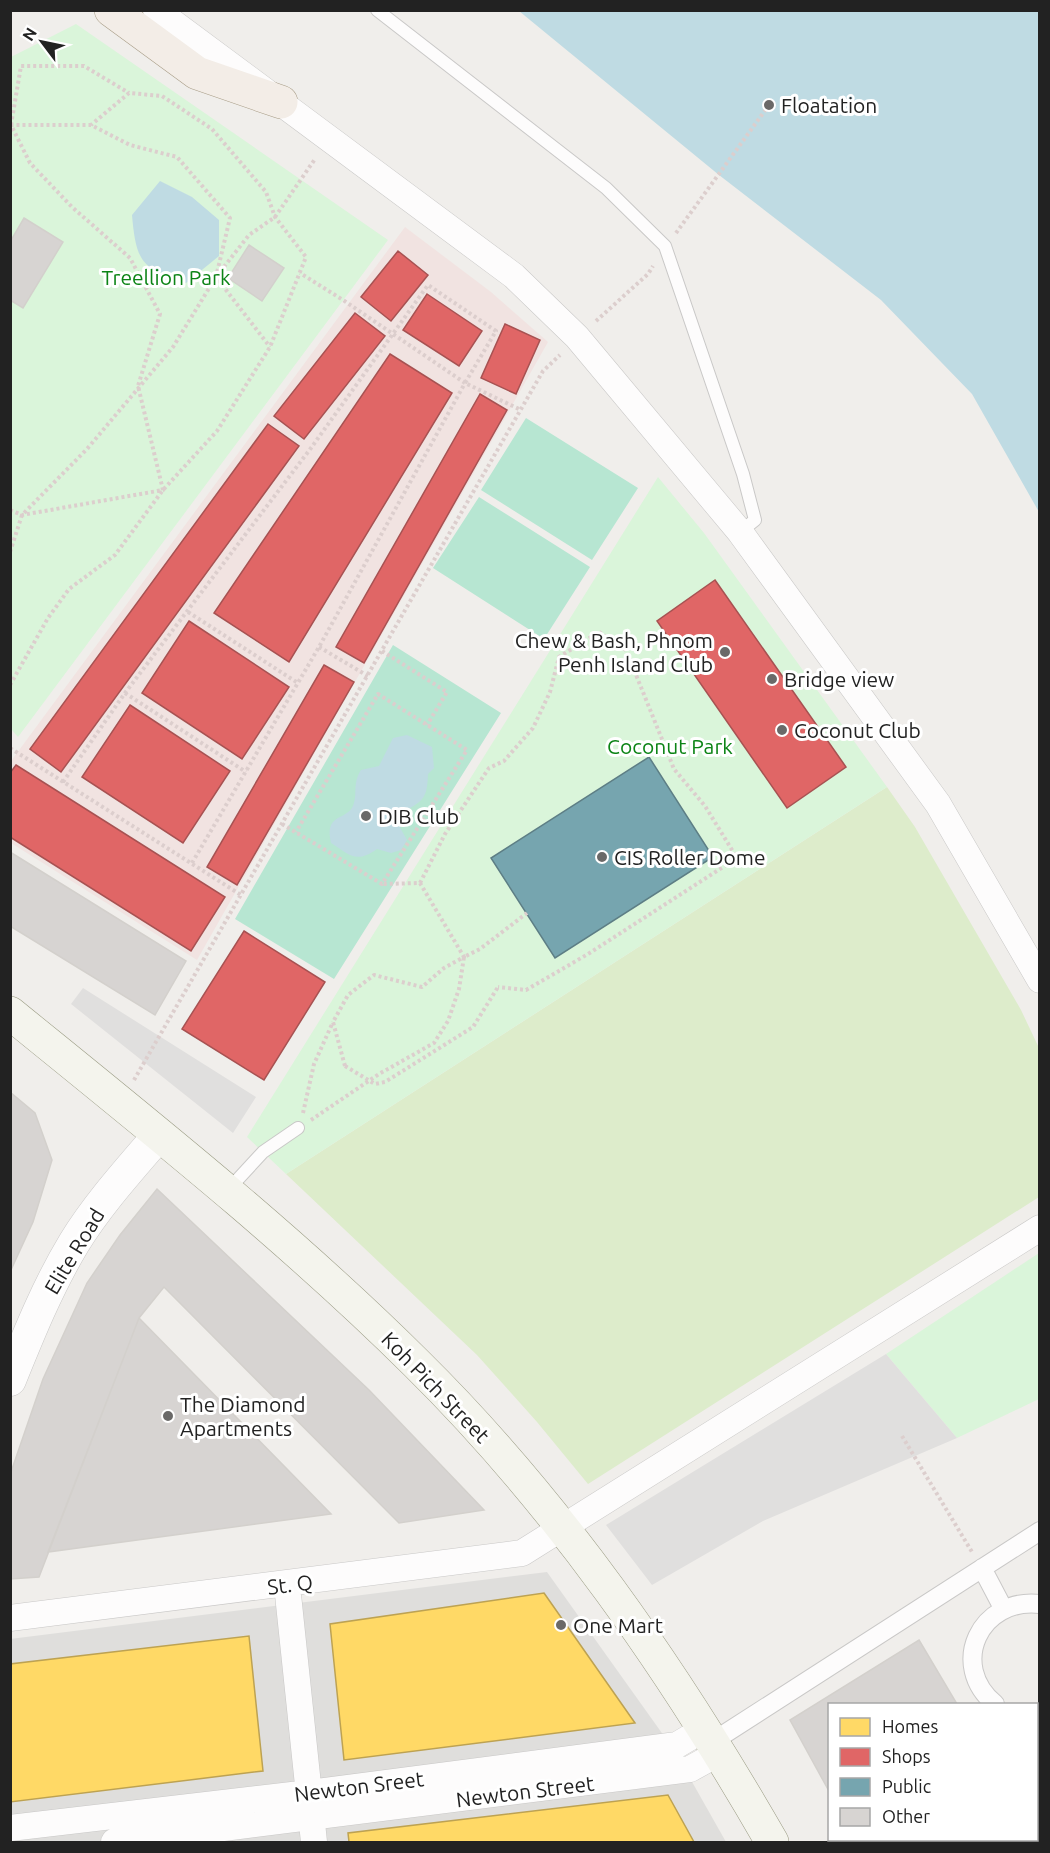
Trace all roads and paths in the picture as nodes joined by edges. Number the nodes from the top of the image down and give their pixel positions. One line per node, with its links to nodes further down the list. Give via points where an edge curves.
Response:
1 (111, 10): 5 (main road, via 197,73)
2 (156, 10): 5 (street)
3 (377, 10): 11 (lane, via 606,188)
4 (129, 93): 7 (path, via 84,66 21,66); 8 (path); 10 (path, via 162,96 212,129 266,192)
5 (281, 102): 9 (street)
6 (769, 105): 11 (path)
7 (11, 125): 8 (path); 18 (path, via 30,163 130,258 160,314)
8 (91, 125): 13 (path, via 130,145 177,157 231,218)
9 (330, 138): 10 (path); 15 (street, via 514,276)
10 (275, 217): 12 (path, via 306,257); 13 (path, via 249,235)
11 (665, 246): 15 (path, via 648,274); 23 (lane, via 743,474 755,520)
12 (300, 273): 14 (path); 16 (path)
13 (216, 277): 16 (path); 18 (path, via 173,347)
14 (391, 335): 17 (path); 17 (path, via 428,285 496,331); 25 (path)
15 (577, 337): 19 (path, via 543,372); 23 (street)
16 (270, 347): 20 (path, via 217,431)
17 (465, 383): 19 (path); 26 (path)
18 (138, 386): 20 (path); 22 (path, via 87,449)
19 (521, 410): 27 (path)
20 (163, 490): 22 (path); 30 (path, via 115,555 69,589)
21 (10, 510): 22 (path)
22 (22, 515): 24 (path)
23 (740, 532): 44 (street, via 938,804)
24 (10, 552)
25 (188, 612): 29 (path); 31 (path)
26 (319, 647): 28 (path); 29 (path)
27 (382, 651): 28 (path); 32 (path, via 447,692)
28 (368, 676): 36 (path)
29 (298, 683): 34 (path)
30 (10, 685)
31 (125, 693): 34 (path); 35 (path)
32 (427, 725): 37 (path, via 378,694); 40 (path, via 467,750)
33 (10, 748): 35 (path)
34 (246, 772): 38 (path)
35 (63, 782): 38 (path)
36 (282, 824): 37 (path); 41 (path)
37 (296, 832): 40 (path)
38 (192, 863): 41 (path)
39 (420, 883): 40 (path); 43 (path); 46 (path, bridge, via 445,834 489,768 504,761 532,728 549,692 559,657 599,632 626,650 674,769 705,806 737,858 526,990 498,987 473,1027 385,1082 375,1084 345,1066)
40 (382, 884)
41 (241, 895): 47 (path, via 137,1076)
42 (526, 913): 43 (path)
43 (465, 957): 46 (path, via 422,987 374,975 348,995); 48 (path, via 452,1010 434,1043)
44 (1040, 981)
45 (10, 1013): 47 (main road, Koh Pich Street)
46 (333, 1022): 48 (path, via 314,1064)
47 (116, 1100): 49 (main road, Koh Pich Street)
48 (298, 1128): 50 (lane, via 263,1152)
49 (159, 1135): 50 (main road, Koh Pich Street); 52 (street, Elite Road, via 99,1206 74,1243)
50 (227, 1191): 54 (main road, Koh Pich Street, via 338,1288 418,1365)
51 (1040, 1228): 54 (street, St. Q)
52 (10, 1380)
53 (902, 1436): 56 (path)
54 (563, 1529): 58 (street, St. Q, via 522,1553); 63 (main road, Koh Pich Street, via 654,1653)
55 (1040, 1531): 57 (street)
56 (969, 1548)
57 (981, 1568): 60 (street); 63 (street)
58 (287, 1585): 61 (street, St. Q); 64 (street)
59 (1040, 1604): 60 (street, via 1026,1602)
60 (1003, 1608): 62 (street, via 985,1623 972,1654 978,1685)
61 (10, 1618)
62 (994, 1703)
63 (711, 1741): 64 (street, Newton Sreet); 66 (street, Newton Street, via 690,1769); 68 (main road, Koh Pich Street)
64 (309, 1793): 65 (street, Newton Sreet); 66 (street)
65 (10, 1828)
66 (313, 1831): 67 (street, Newton Street)
67 (114, 1842)
68 (772, 1842)

